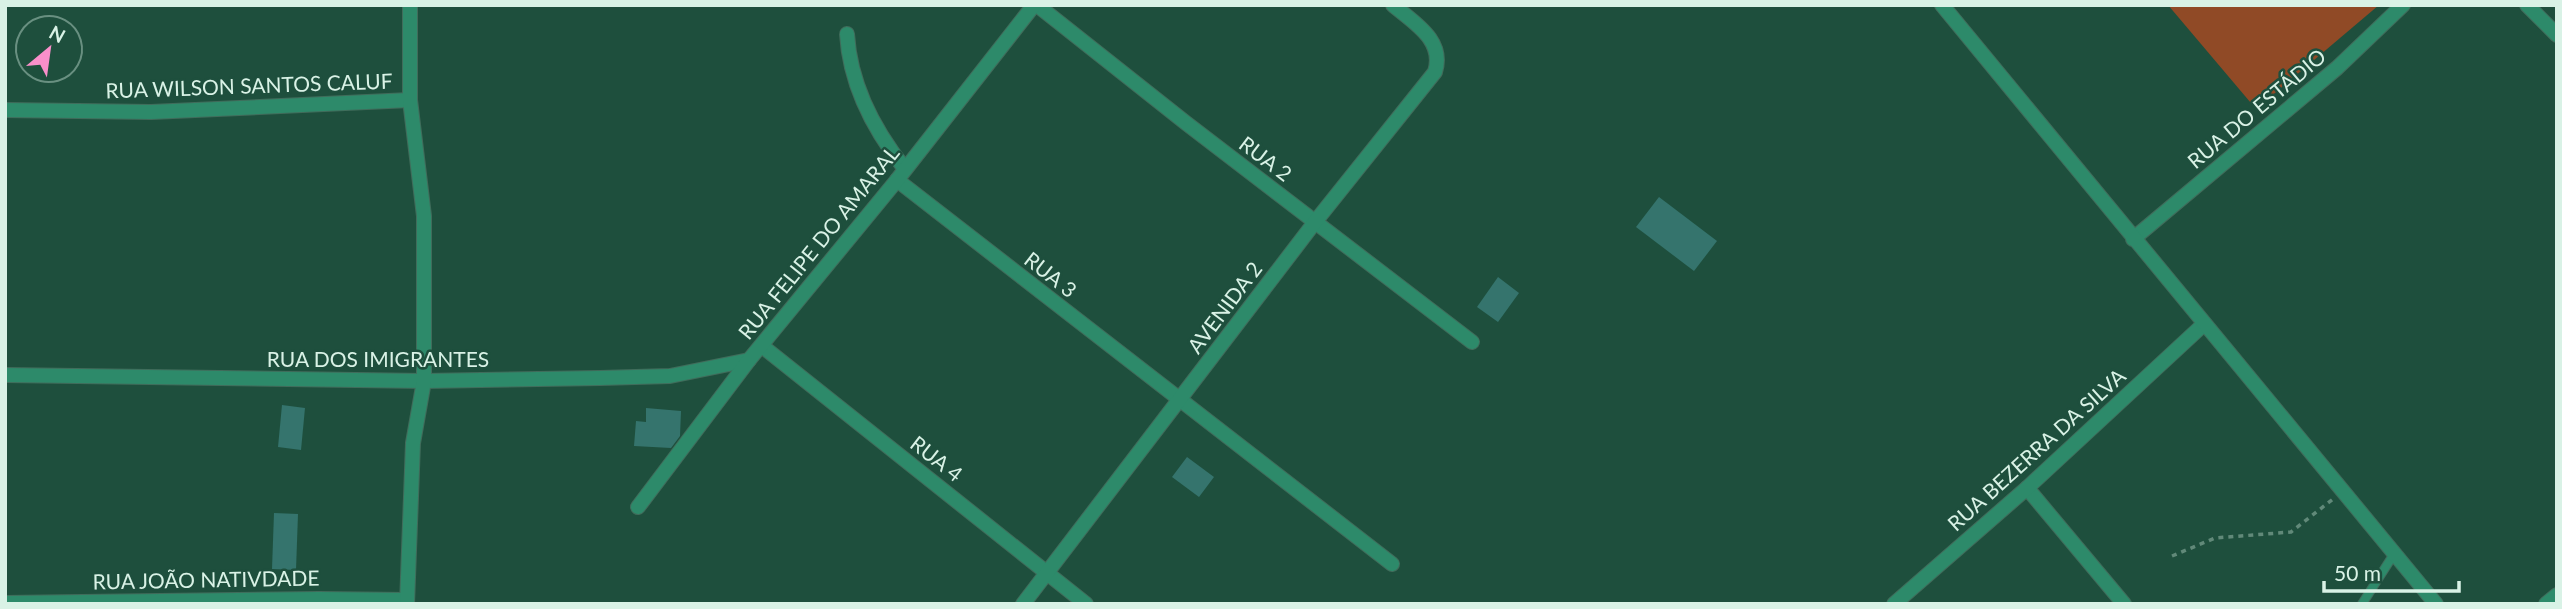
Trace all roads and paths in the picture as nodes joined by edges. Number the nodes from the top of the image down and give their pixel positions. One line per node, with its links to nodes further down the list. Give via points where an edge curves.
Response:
1 (410, 5): 9 (street)
2 (1035, 5): 11 (street, RUA FELIPE DO AMARAL); 12 (street, RUA 2)
3 (1393, 5): 12 (street, AVENIDA 2, via 1426,33 1437,50 1435,72)
4 (1942, 5): 13 (street)
5 (2403, 5): 13 (street, RUA DO ESTÁDIO, via 2337,68)
6 (2527, 5): 8 (street)
7 (847, 34): 11 (street, RUA 3, via 857,86)
8 (2557, 35)
9 (410, 100): 10 (street, RUA WILSON SANTOS CALUF, via 151,112); 19 (street, via 424,216)
10 (5, 110)
11 (901, 174): 16 (street, RUA FELIPE DO AMARAL); 20 (street, RUA 3)
12 (1315, 222): 15 (street, RUA 2); 20 (street, AVENIDA 2)
13 (2133, 239): 14 (street)
14 (2204, 324): 21 (street, RUA BEZERRA DA SILVA); 22 (street)
15 (1472, 342)
16 (762, 346): 17 (street, RUA FELIPE DO AMARAL); 27 (street, RUA 4)
17 (749, 360): 19 (street, RUA DOS IMIGRANTES, via 670,376); 23 (street, RUA FELIPE DO AMARAL)
18 (5, 375): 19 (street, RUA DOS IMIGRANTES)
19 (424, 381): 29 (street, via 413,443)
20 (1180, 401): 26 (street, RUA 3); 27 (street, AVENIDA 2)
21 (2027, 488): 33 (street, RUA BEZERRA DA SILVA); 34 (street)
22 (2343, 491): 24 (street); 25 (path, via 2291,532 2215,538)
23 (638, 507)
24 (2394, 554): 35 (lane); 36 (street)
25 (2172, 556)
26 (1392, 564)
27 (1047, 572): 31 (street, AVENIDA 2); 32 (street, RUA 4)
28 (2557, 595): 37 (street)
29 (407, 602): 30 (street, RUA JOÃO NATIVDADE, via 319,598)
30 (5, 603)
31 (1023, 604)
32 (1086, 604)
33 (1894, 604)
34 (2124, 604)
35 (2362, 604)
36 (2436, 604)
37 (2546, 604)

